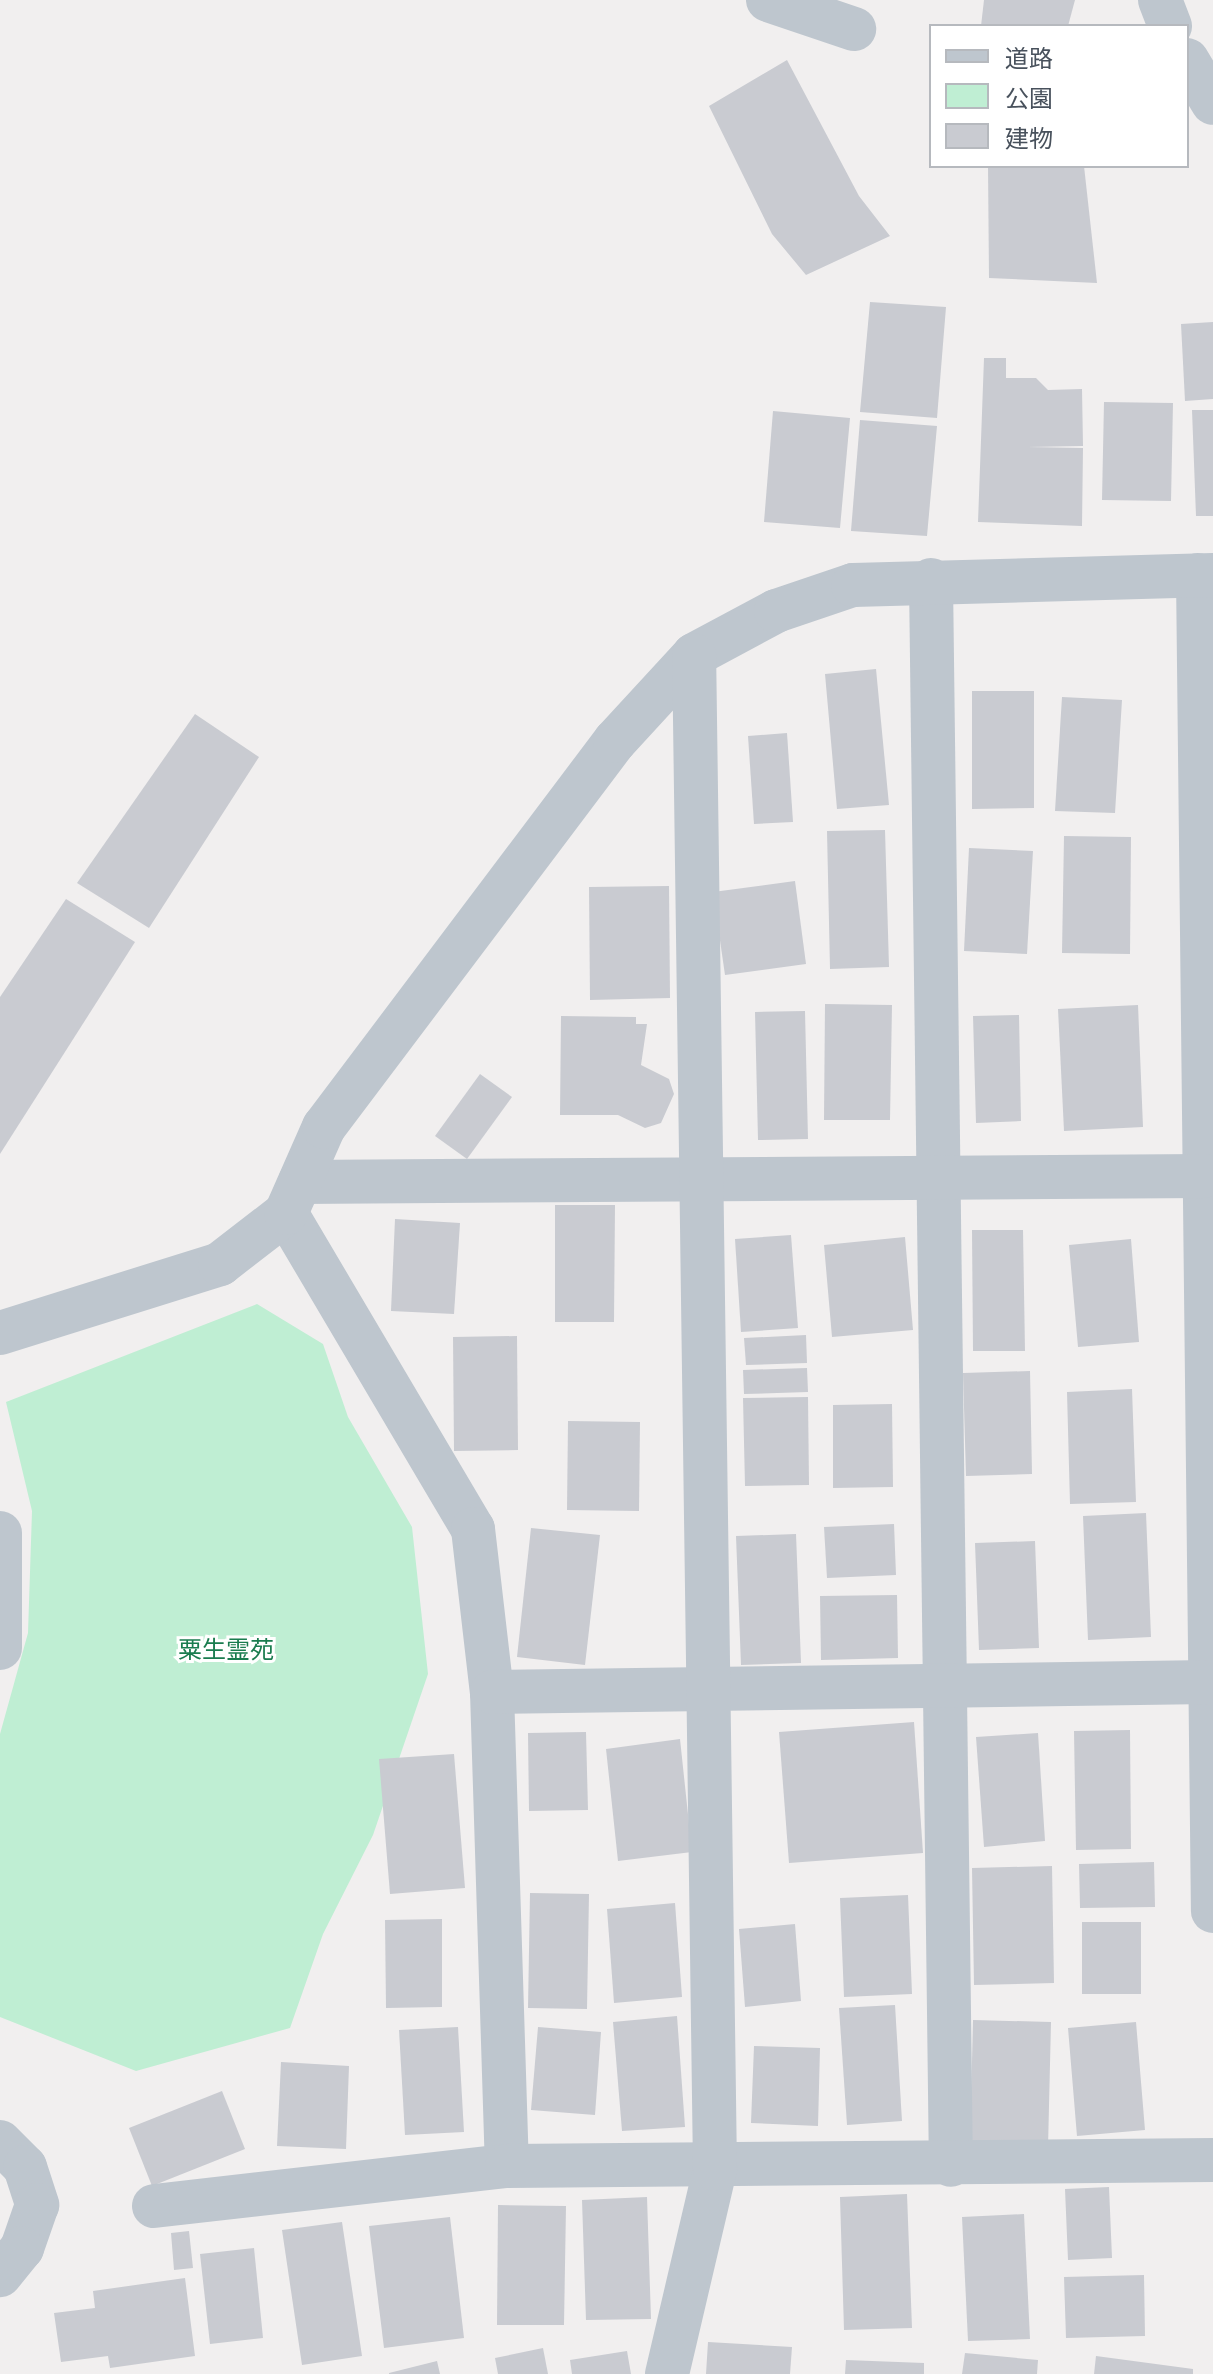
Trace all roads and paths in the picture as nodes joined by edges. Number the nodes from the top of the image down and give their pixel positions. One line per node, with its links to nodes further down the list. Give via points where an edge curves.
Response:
1 (768, 0): 4 (street)
2 (1160, 0): 3 (street)
3 (1169, 24)
4 (854, 29)
5 (1189, 63): 6 (street)
6 (1213, 103)
7 (1205, 575): 8 (street); 11 (street)
8 (931, 580): 9 (street, via 853,585 776,611); 10 (street)
9 (694, 655): 12 (street); 13 (street, via 615,741 324,1127)
10 (938, 1176): 11 (street); 12 (street); 18 (street)
11 (1204, 1176): 17 (street)
12 (698, 1177): 13 (street); 19 (street)
13 (293, 1198): 14 (street, via 220,1264); 20 (street, via 473,1529)
14 (0, 1333)
15 (0, 1533): 16 (street)
16 (0, 1648)
17 (1210, 1682): 18 (street); 21 (street)
18 (943, 1683): 19 (street); 25 (street)
19 (711, 1687): 20 (street); 27 (street)
20 (492, 1692): 26 (street)
21 (1212, 1830): 22 (street)
22 (1213, 1911)
23 (0, 2142): 29 (street, via 25,2167 37,2205 22,2248)
24 (1213, 2160): 25 (street)
25 (951, 2165): 27 (street)
26 (507, 2166): 27 (street); 28 (street)
27 (715, 2169): 30 (street)
28 (154, 2206)
29 (0, 2275)
30 (667, 2374)

